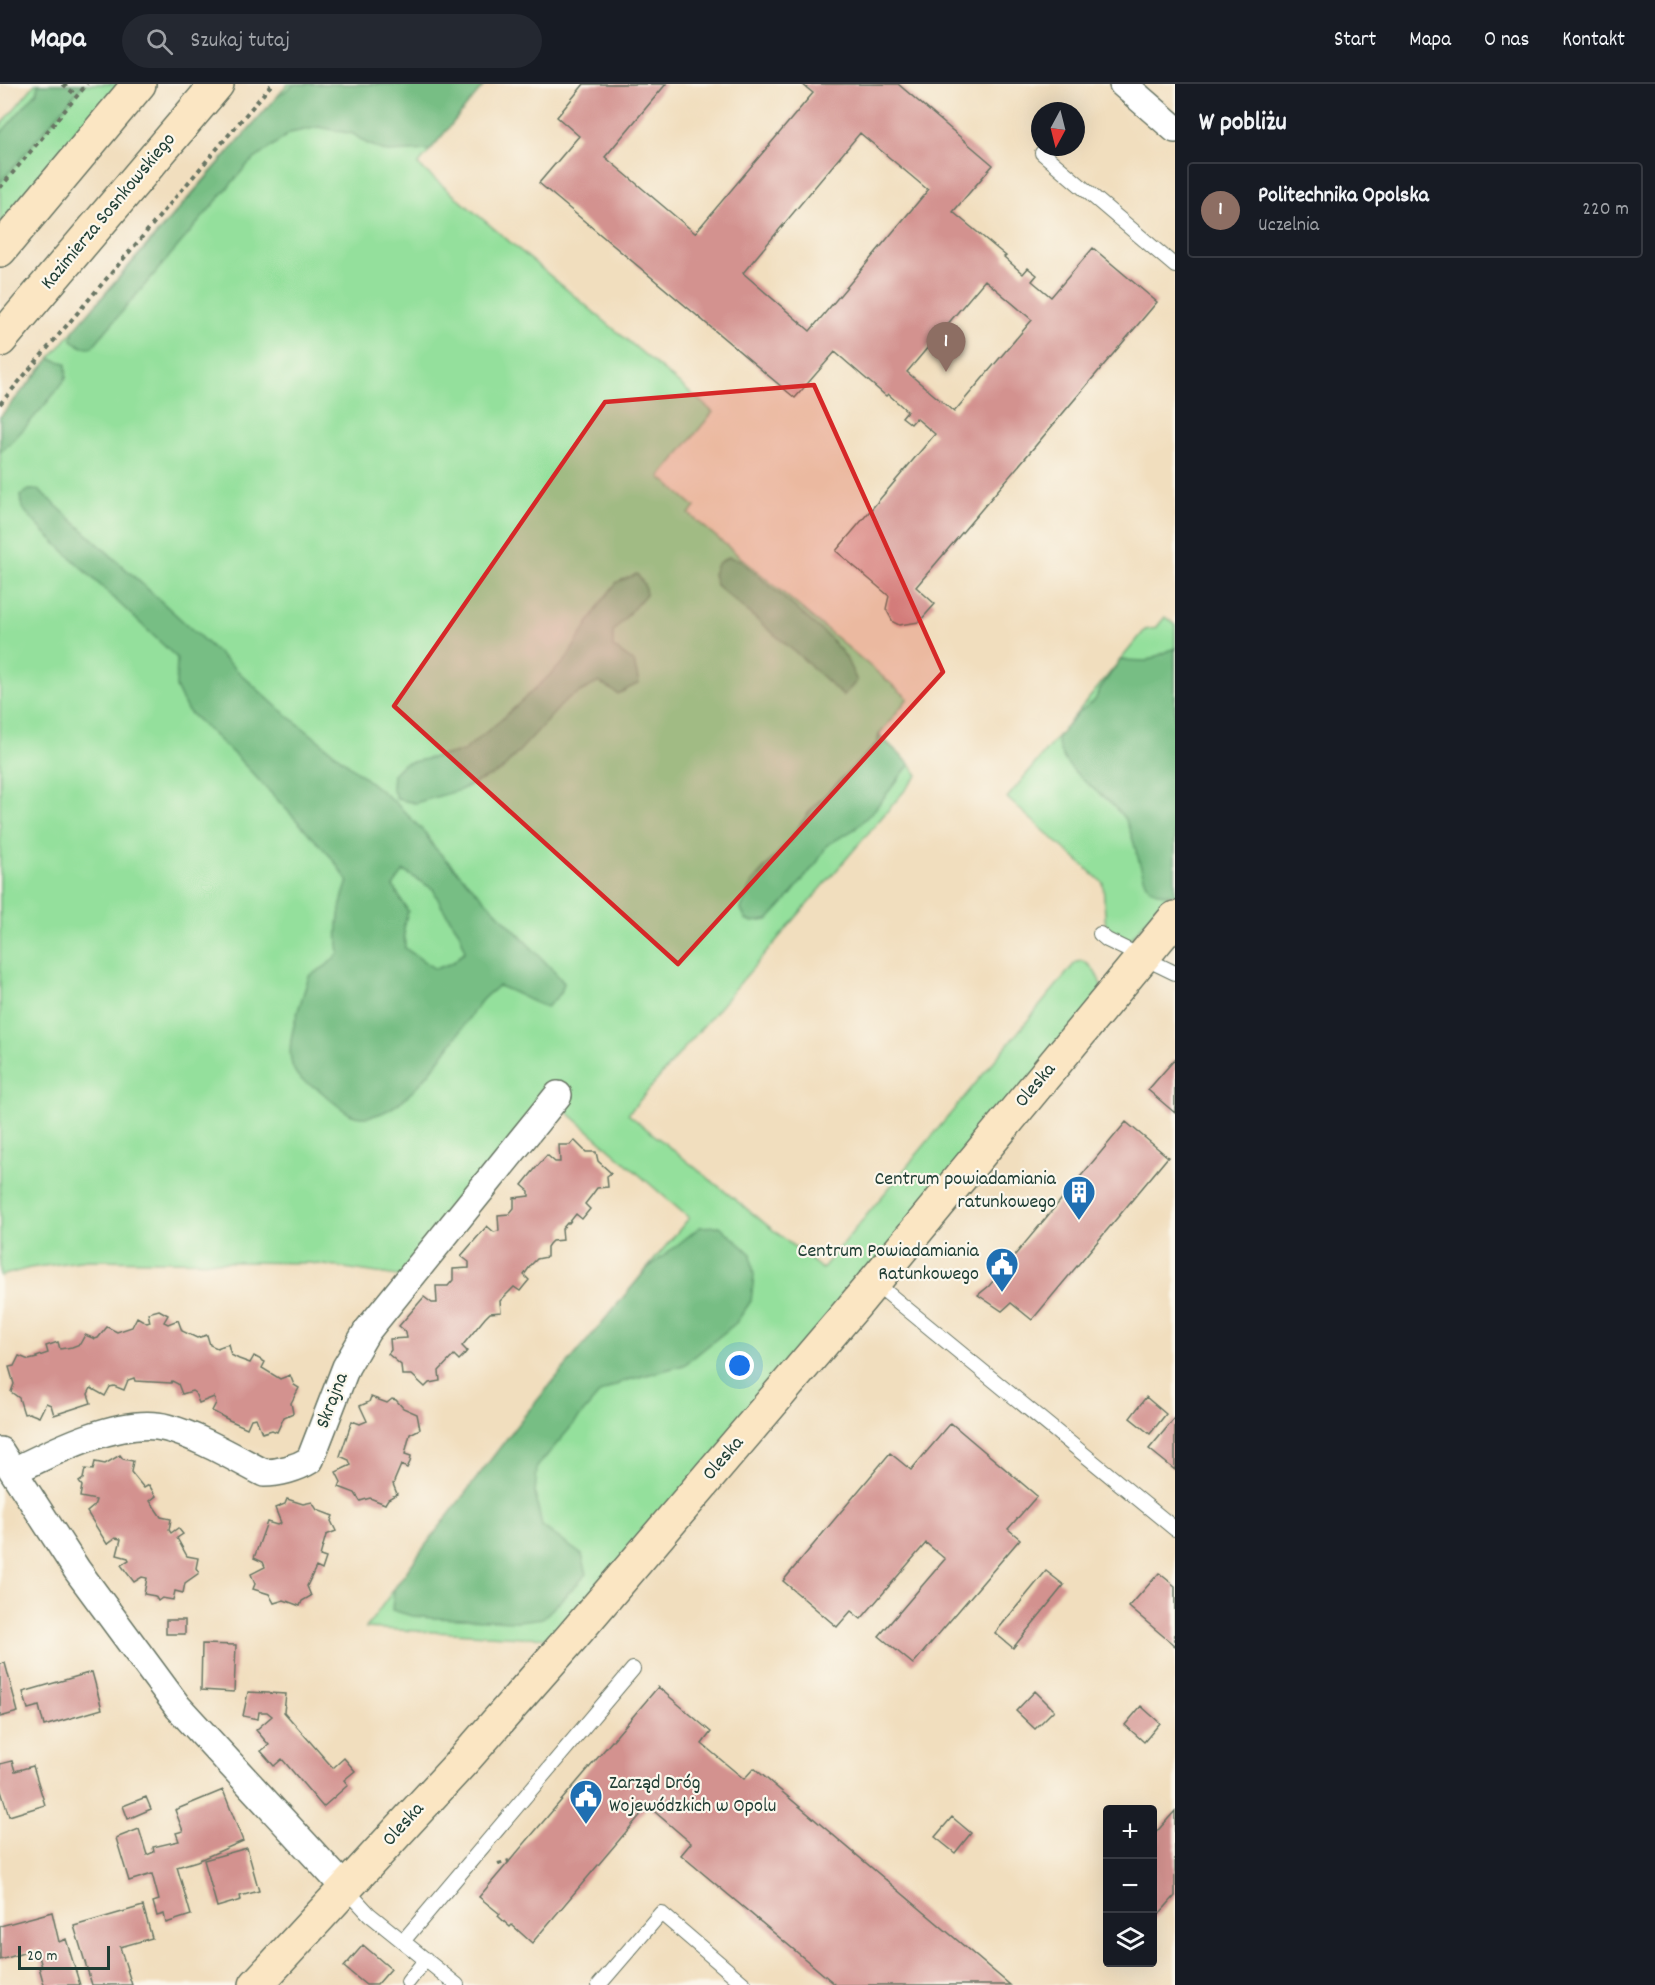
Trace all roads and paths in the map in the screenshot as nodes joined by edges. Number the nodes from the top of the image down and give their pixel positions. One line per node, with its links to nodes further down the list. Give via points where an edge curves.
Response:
1 (63, 84): 7 (path)
2 (87, 84): 7 (path)
3 (139, 84): 11 (main road)
4 (217, 84): 13 (main road, Kazimierza Sosnkowskiego)
5 (272, 84): 14 (path)
6 (1124, 84): 8 (street)
7 (77, 96): 10 (path)
8 (1175, 129)
9 (1046, 156): 12 (lane)
10 (0, 188)
11 (0, 250)
12 (1175, 266)
13 (0, 340)
14 (0, 404)
15 (1175, 918): 17 (main road, Oleska)
16 (1100, 934): 17 (lane)
17 (1142, 957): 18 (lane); 20 (main road, Oleska)
18 (1175, 973)
19 (558, 1095): 21 (street, Skrajna, via 367,1331 346,1367 310,1460 264,1473 167,1427 144,1424 121,1427 47,1454)
20 (874, 1282): 22 (lane); 24 (main road, Oleska, via 571,1638)
21 (7, 1461): 24 (street, Skrajna, via 77,1570 178,1707)
22 (1174, 1527)
23 (633, 1669): 25 (lane)
24 (346, 1889): 25 (lane, via 369,1914); 29 (main road, Oleska)
25 (404, 1940): 26 (lane)
26 (426, 1959): 27 (lane); 30 (lane)
27 (408, 1982)
28 (738, 1983): 31 (lane, via 662,1913)
29 (256, 1985)
30 (458, 1985)
31 (599, 1985)

